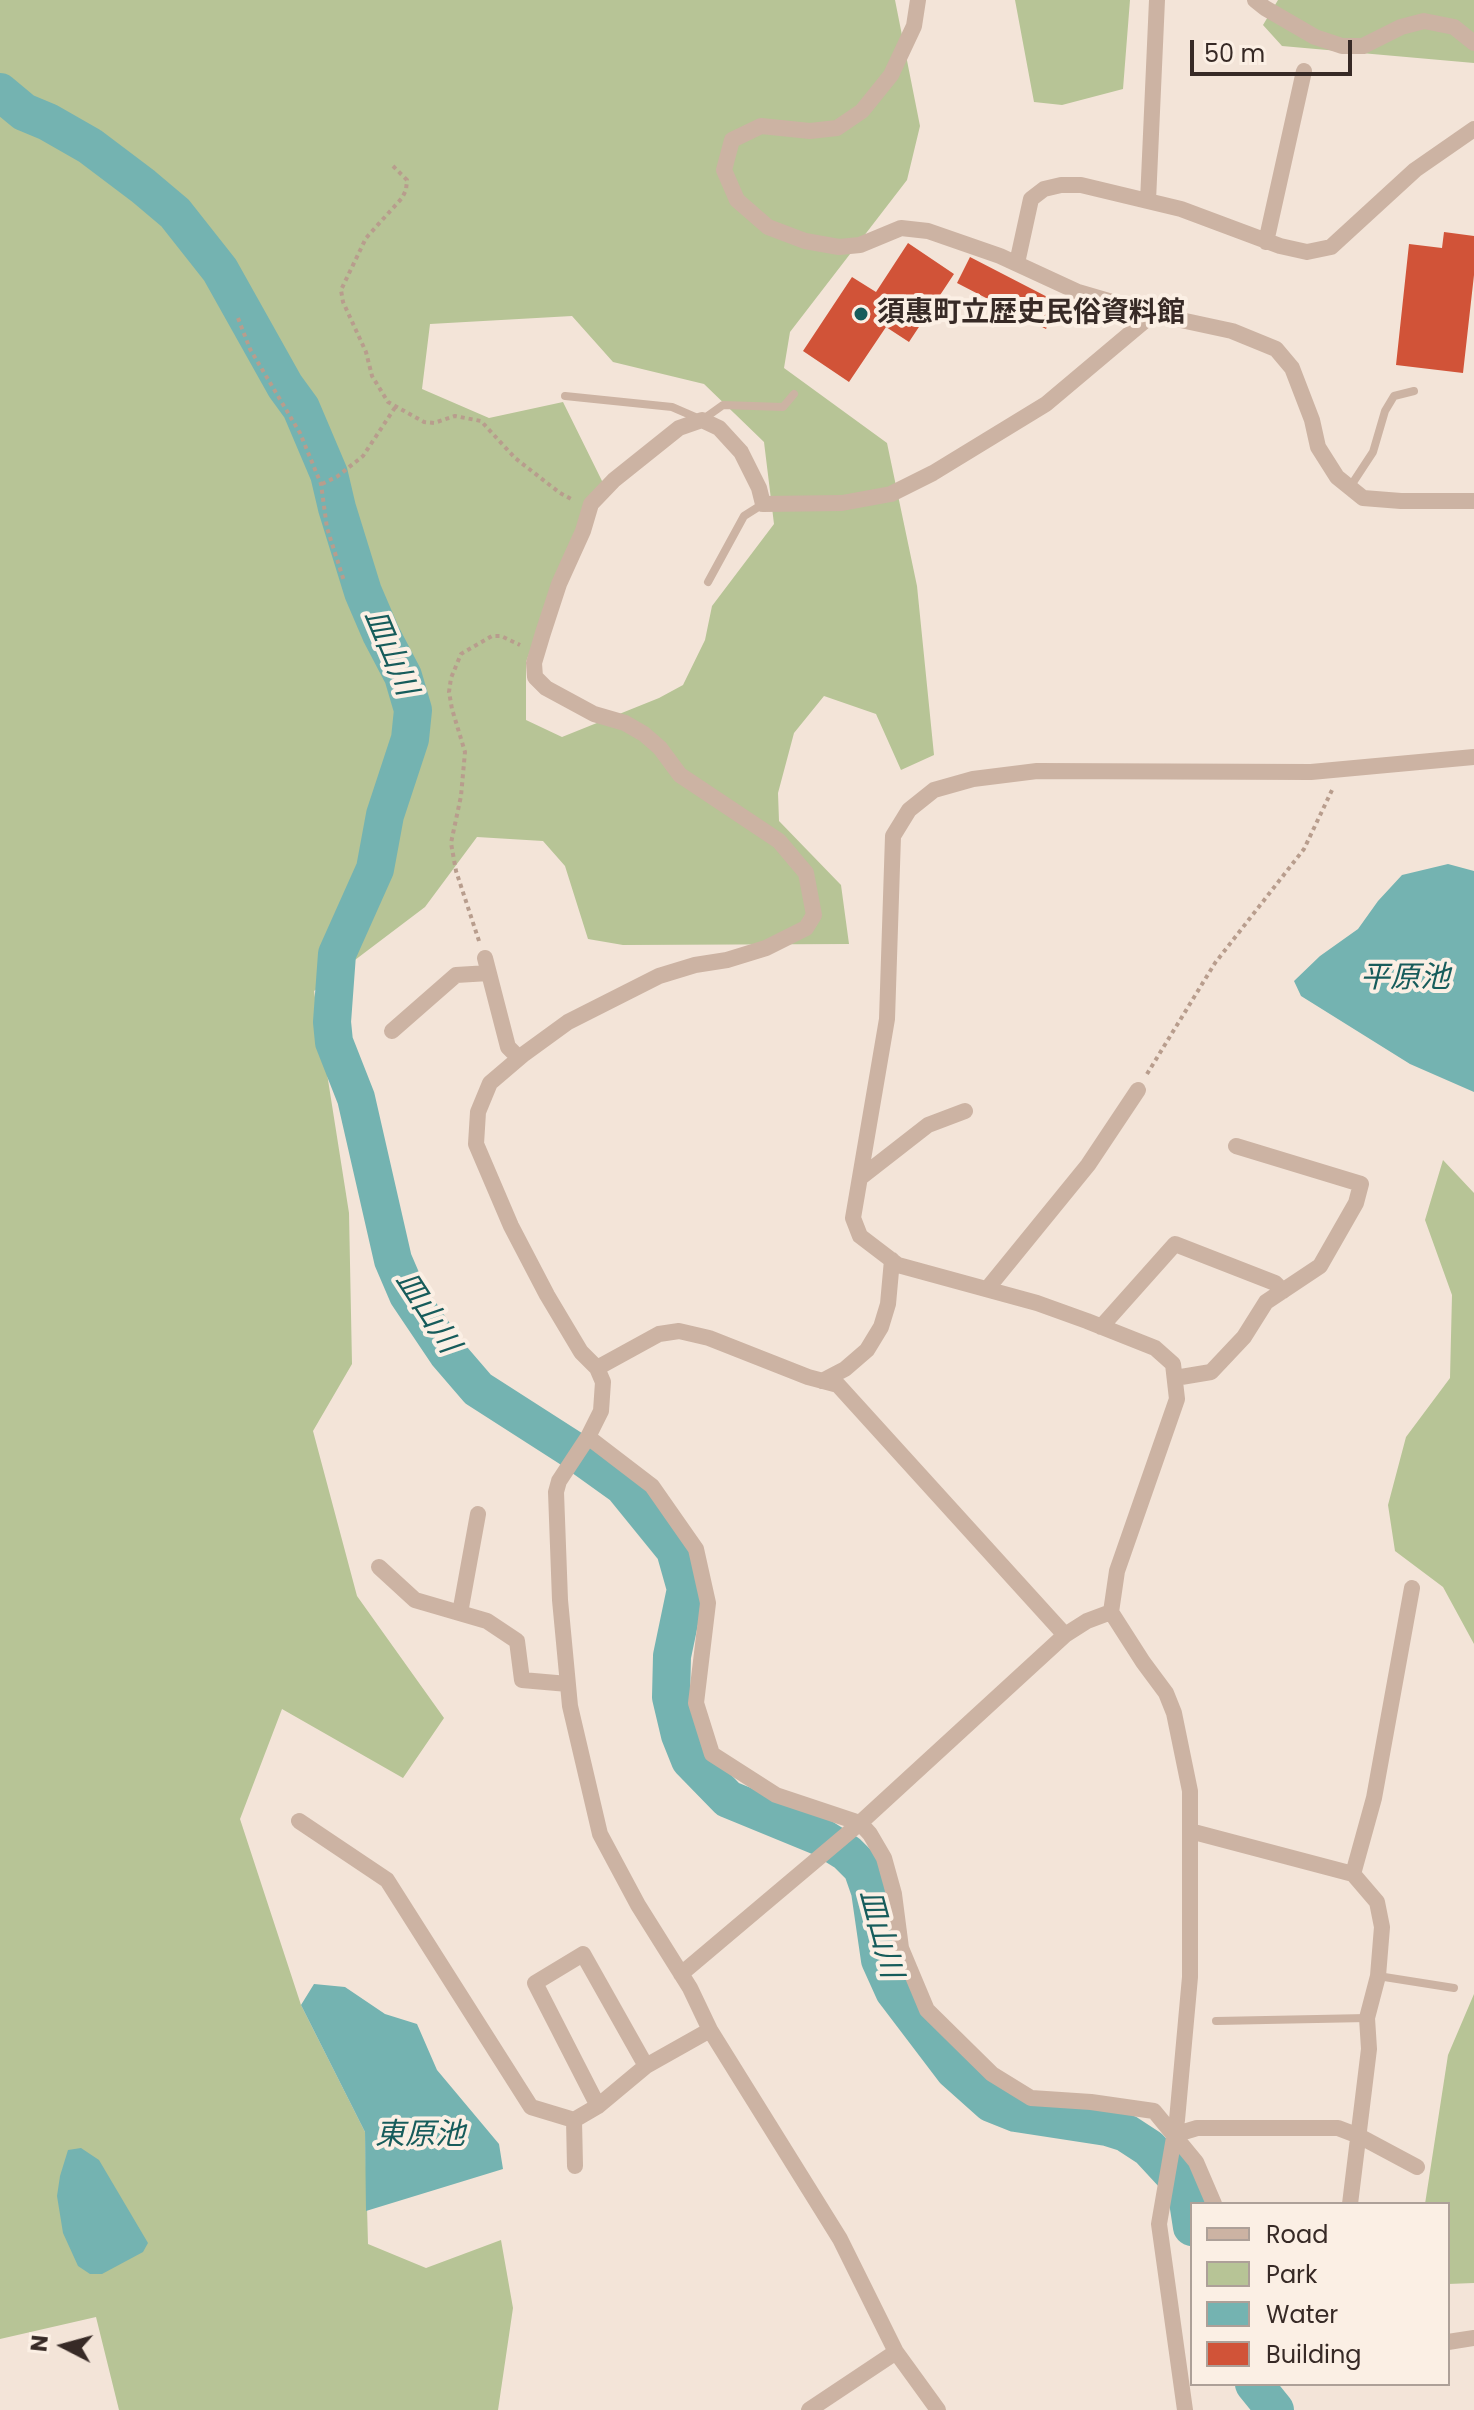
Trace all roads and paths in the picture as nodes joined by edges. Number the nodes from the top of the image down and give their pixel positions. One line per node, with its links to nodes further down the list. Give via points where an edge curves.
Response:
1 (918, 0): 10 (street, via 914,26 891,75 862,111 837,128 761,126 732,140 724,170 737,200 768,227 805,241 860,245 901,228 928,231)
2 (1157, 0): 8 (street)
3 (1255, 0): 4 (street, via 1315,37 1342,46 1363,46 1424,21 1454,27)
4 (1474, 43)
5 (1304, 71): 9 (street)
6 (1474, 129): 9 (street, via 1415,170 1331,247 1307,252)
7 (393, 166): 16 (path, via 407,180 406,190 366,238 341,290 372,376)
8 (1148, 201): 9 (street); 10 (street, via 1081,185 1044,189 1031,199)
9 (1266, 242)
10 (1017, 263): 11 (street, via 1078,292)
11 (1153, 314): 19 (street, via 1232,331 1276,349 1292,368 1318,447); 22 (street, via 1046,404 891,494 842,503)
12 (238, 318): 18 (path, via 250,349 300,433)
13 (1414, 391): 19 (lane, via 1394,396 1373,452)
14 (794, 394): 17 (lane, via 783,407 723,405)
15 (565, 396): 17 (lane, via 672,407)
16 (396, 406): 18 (path, via 363,456); 21 (path, via 426,423 455,416 481,421 515,458 560,493)
17 (702, 420): 21 (street, via 679,428); 22 (street, via 719,428 741,452)
18 (321, 484): 23 (path, via 327,528)
19 (1350, 487): 20 (street, via 1363,498)
20 (1474, 501)
21 (591, 504): 25 (street)
22 (763, 504): 24 (lane, via 744,516)
23 (344, 581)
24 (708, 582)
25 (537, 654): 28 (path, via 492,636 461,654 451,678 452,709 465,752 451,843); 30 (street, via 535,677 546,688 644,734 680,775 779,841 806,873 814,915 806,928 766,948 659,976 568,1022)
26 (1474, 757): 27 (street)
27 (1338, 769): 31 (path, via 1304,849 1215,963); 34 (street, via 1037,771 934,790 909,810 893,836 887,1019)
28 (487, 966): 29 (street, via 456,975); 30 (street, via 508,1047)
29 (392, 1031)
30 (519, 1058): 39 (street, via 490,1083 478,1112 476,1144 547,1295 581,1352)
31 (1138, 1090): 36 (street, via 1088,1165)
32 (965, 1111): 34 (street, via 928,1125)
33 (1236, 1146): 37 (street, via 1361,1184 1356,1203 1320,1266)
34 (860, 1178): 35 (street, via 853,1218 860,1236)
35 (892, 1260): 36 (street); 41 (street, via 881,1327 867,1350)
36 (987, 1289): 38 (street)
37 (1283, 1291): 38 (street, via 1275,1283 1175,1244); 40 (street, via 1266,1302 1244,1337 1211,1372)
38 (1101, 1327): 40 (street, via 1155,1348 1173,1364)
39 (597, 1368): 41 (street, via 659,1334 679,1331); 42 (street, via 603,1382 601,1411)
40 (1175, 1378): 46 (street, via 1177,1399 1117,1571)
41 (822, 1381): 48 (street, via 838,1385)
42 (588, 1437): 49 (street, via 556,1492); 51 (street, via 652,1486 696,1549 708,1603 696,1703 712,1754 776,1795)
43 (478, 1514): 47 (street)
44 (379, 1567): 47 (street, via 415,1600)
45 (1412, 1588): 53 (street, via 1374,1798)
46 (1111, 1612): 48 (street); 52 (street, via 1174,1713 1190,1791)
47 (460, 1613): 49 (street, via 487,1621 517,1641 522,1680)
48 (1065, 1635): 51 (street)
49 (568, 1684): 54 (street, via 600,1834)
50 (299, 1821): 62 (street, via 387,1880 531,2107)
51 (860, 1823): 54 (street); 63 (street, via 884,1858 901,1948 927,2010 992,2074 1031,2098 1154,2111)
52 (1190, 1831): 53 (street); 63 (street, via 1190,1977)
53 (1353, 1874): 55 (street, via 1377,1902 1382,1927)
54 (681, 1974): 59 (street)
55 (1378, 1976): 56 (lane); 57 (street)
56 (1454, 1988)
57 (1367, 2018): 58 (lane); 64 (street, via 1369,2049)
58 (1216, 2021)
59 (710, 2030): 60 (street); 71 (street, via 840,2239)
60 (646, 2066): 61 (street); 61 (street, via 583,1954 535,1983)
61 (598, 2106): 62 (street)
62 (574, 2120): 65 (street)
63 (1174, 2135): 64 (street, via 1197,2128 1338,2128); 67 (street, via 1196,2162); 74 (street, via 1159,2224)
64 (1359, 2136): 66 (street); 68 (street)
65 (575, 2166)
66 (1417, 2167)
67 (1213, 2202)
68 (1350, 2202)
69 (1474, 2338): 70 (street)
70 (1450, 2342)
71 (896, 2352): 72 (street); 73 (street)
72 (809, 2410)
73 (938, 2410)
74 (1185, 2410)

